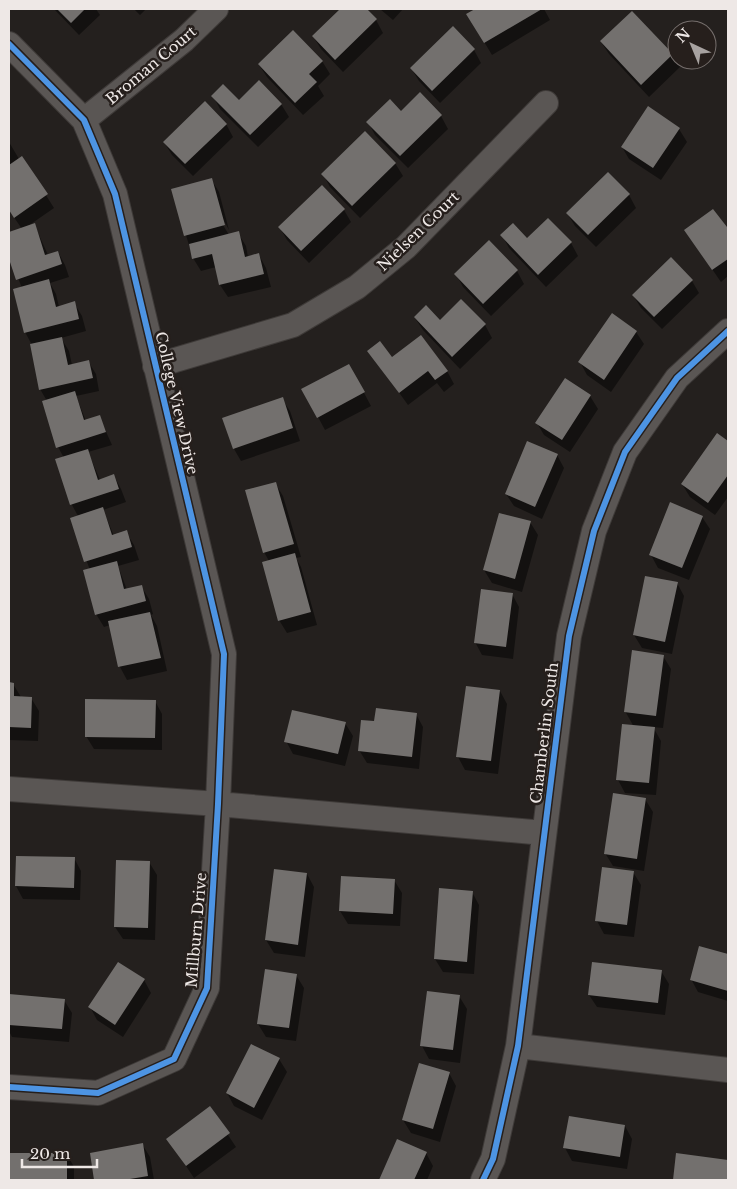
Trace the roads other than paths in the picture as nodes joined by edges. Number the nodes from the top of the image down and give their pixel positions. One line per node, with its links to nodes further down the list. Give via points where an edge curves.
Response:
1 (216, 9): 4 (street, Broman Court, via 184,40)
2 (9, 44): 4 (street, College View Drive)
3 (546, 103): 6 (street, Nielsen Court, via 406,246 357,287 292,325)
4 (84, 120): 6 (street, College View Drive, via 115,194)
5 (728, 331): 9 (street, Chamberlin South, via 677,378 624,452 594,531 569,636)
6 (155, 366): 8 (street, College View Drive, via 224,654)
7 (9, 789): 8 (street)
8 (218, 804): 9 (street); 12 (street, Millburn Drive, via 207,988 174,1059 98,1093)
9 (544, 833): 10 (street, Chamberlin South)
10 (518, 1046): 11 (street); 13 (street, Chamberlin South, via 493,1159)
11 (728, 1070)
12 (9, 1087)
13 (483, 1180)

